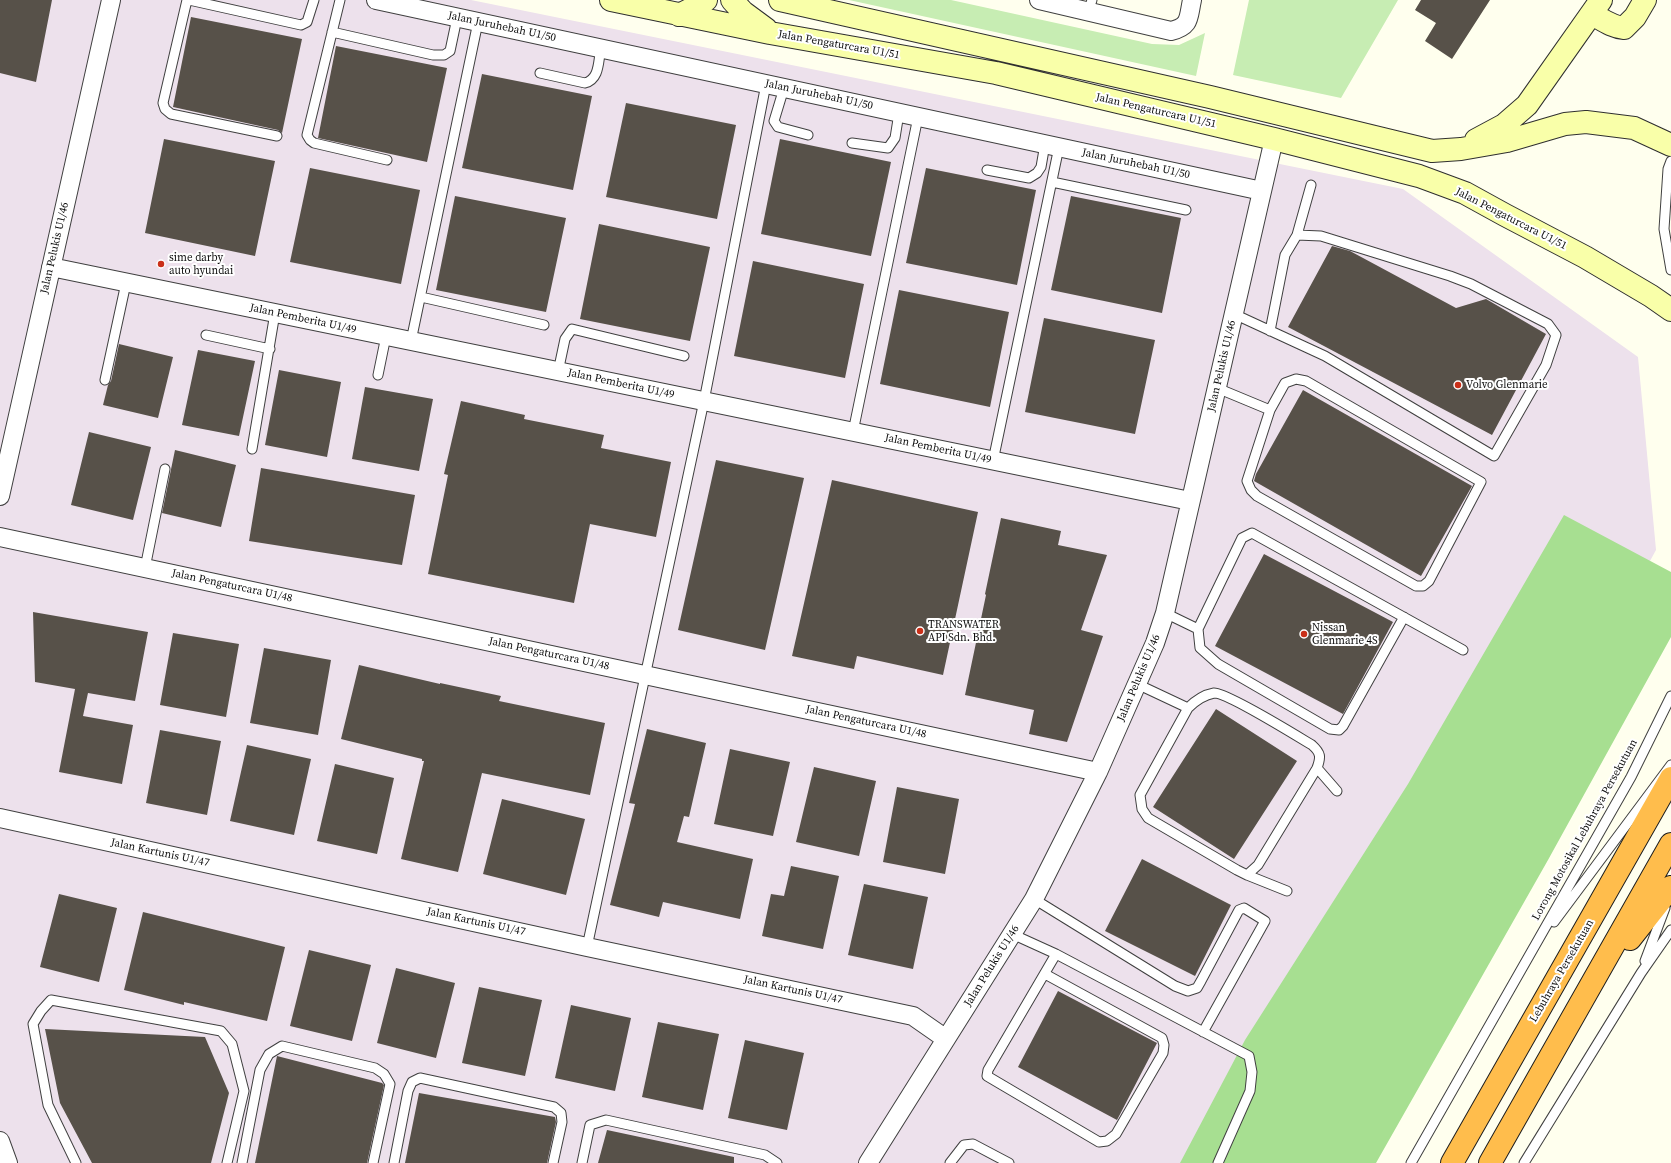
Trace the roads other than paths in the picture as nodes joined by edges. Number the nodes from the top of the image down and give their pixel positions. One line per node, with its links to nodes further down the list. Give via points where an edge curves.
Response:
1 (111, 0): 41 (street, Jalan Pelukis U1/46)
2 (188, 0): 3 (lane, via 302,25 307,22); 27 (lane, via 163,103 165,109 172,114)
3 (314, 0)
4 (340, 0): 18 (lane)
5 (376, 0): 16 (street, Jalan Juruhebah U1/50)
6 (611, 0): 15 (main road, Jalan Pengaturcara U1/51)
7 (706, 0): 15 (main road)
8 (732, 0): 19 (main road, via 742,12)
9 (780, 0): 32 (main road, via 1432,151)
10 (1039, 0): 13 (street)
11 (1192, 0): 13 (street, via 1188,21 1181,28 1171,31)
12 (1645, 0): 14 (main road, via 1635,17 1624,28 1608,24)
13 (1090, 6)
14 (1597, 7): 32 (main road, via 1527,105 1504,125)
15 (679, 15): 19 (main road, Jalan Pengaturcara U1/51)
16 (457, 18): 17 (street, Jalan Juruhebah U1/50); 18 (lane, via 450,51 444,55 433,55)
17 (478, 22): 20 (street, Jalan Juruhebah U1/50); 44 (lane)
18 (332, 32): 33 (lane, via 307,135 314,143)
19 (770, 33): 28 (main road, Jalan Pengaturcara U1/51, via 996,73)
20 (600, 48): 21 (lane, via 596,73 590,81 585,83); 22 (street, Jalan Juruhebah U1/50)
21 (540, 73)
22 (766, 84): 23 (street, Jalan Juruhebah U1/50); 59 (lane)
23 (784, 88): 24 (street, Jalan Juruhebah U1/50); 26 (lane, via 774,121 778,127)
24 (899, 113): 25 (street, Jalan Juruhebah U1/50); 29 (lane, via 895,138 888,148)
25 (918, 117): 31 (street, Jalan Juruhebah U1/50); 61 (lane)
26 (808, 135)
27 (277, 136)
28 (1274, 140): 38 (street, Jalan Pelukis U1/46); 45 (main road, Jalan Pengaturcara U1/51, via 1419,176 1465,193 1585,257)
29 (852, 143)
30 (1671, 145): 32 (main road, via 1634,128 1586,122 1565,124 1507,141)
31 (1052, 146): 35 (lane, via 1037,173 1029,178); 36 (lane); 38 (street, Jalan Juruhebah U1/50)
32 (1461, 149)
33 (387, 160)
34 (1671, 161): 42 (lane, via 1668,169 1664,229)
35 (987, 170)
36 (1052, 182): 39 (lane); 63 (lane)
37 (1311, 185): 40 (lane)
38 (1262, 191): 47 (street, Jalan Pelukis U1/46)
39 (1186, 210)
40 (1297, 235): 49 (lane, via 1285,255); 49 (lane, via 1321,236 1457,278 1548,324 1556,335 1546,365 1494,456 1325,356)
41 (51, 267): 43 (street, Jalan Pemberita U1/49); 65 (street, Jalan Pelukis U1/46)
42 (1671, 270)
43 (126, 283): 46 (street, Jalan Pemberita U1/49); 57 (lane)
44 (421, 297): 48 (lane); 52 (lane)
45 (1671, 310)
46 (275, 313): 51 (street, Jalan Pemberita U1/49); 53 (lane)
47 (1234, 314): 49 (lane); 58 (street, Jalan Pelukis U1/46)
48 (544, 324)
49 (1270, 331)
50 (206, 335): 53 (lane)
51 (386, 336): 52 (street, Jalan Pemberita U1/49); 56 (lane)
52 (411, 341): 55 (street, Jalan Pemberita U1/49)
53 (270, 348): 62 (lane)
54 (684, 356): 55 (lane, via 572,329 565,339)
55 (558, 372): 59 (street, Jalan Pemberita U1/49)
56 (378, 375)
57 (104, 380)
58 (1217, 388): 60 (lane); 66 (street, Jalan Pelukis U1/46)
59 (704, 402): 61 (street, Jalan Pemberita U1/49); 73 (lane)
60 (1270, 410): 60 (lane, via 1286,383 1296,378 1306,381 1481,482 1429,581 1423,586 1416,586 1257,496 1251,490 1247,481)
61 (853, 432): 63 (street, Jalan Pemberita U1/49)
62 (252, 449)
63 (993, 461): 66 (street, Jalan Pemberita U1/49)
64 (165, 469): 68 (lane)
65 (0, 496)
66 (1190, 501): 69 (street, Jalan Pelukis U1/46)
67 (0, 537): 68 (street, Jalan Pengaturcara U1/48)
68 (145, 568): 73 (street, Jalan Pengaturcara U1/48)
69 (1165, 613): 71 (lane); 74 (street, Jalan Pelukis U1/46)
70 (1404, 617): 71 (lane, via 1252,533 1242,538); 71 (lane, via 1339,730 1330,729 1218,664 1200,648); 72 (lane)
71 (1198, 629)
72 (1463, 650)
73 (646, 675): 79 (street, Jalan Pengaturcara U1/48); 91 (lane)
74 (1137, 684): 76 (lane); 79 (street, Jalan Pelukis U1/46)
75 (1671, 696): 93 (lane, Lorong Motosikal Lebuhraya Persekutuan, via 1631,777)
76 (1188, 708): 78 (lane, via 1199,697 1216,693 1236,701 1312,745 1321,756); 84 (lane, via 1140,795 1142,809 1148,818)
77 (1671, 765): 93 (lane, Lorong Motosikal Lebuhraya Persekutuan)
78 (1317, 768): 81 (lane); 84 (lane, via 1258,865)
79 (1098, 772): 88 (street, Jalan Pelukis U1/46)
80 (1671, 778): 114 (highway, Lebuhraya Persekutuan)
81 (1337, 791)
82 (0, 818): 91 (street, Jalan Kartunis U1/47)
83 (1671, 844): 96 (highway)
84 (1247, 875): 86 (lane)
85 (1671, 887): 96 (highway)
86 (1286, 890)
87 (1671, 892): 94 (lane)
88 (1034, 899): 90 (street, Jalan Pelukis U1/46); 97 (lane, via 1188,991 1197,988 1239,910 1244,908 1265,921)
89 (1671, 930): 94 (lane)
90 (1012, 934): 92 (lane); 98 (street, Jalan Pelukis U1/46)
91 (587, 947): 98 (street, Jalan Kartunis U1/47, via 913,1016)
92 (1056, 954): 95 (lane); 97 (lane)
93 (1530, 954): 113 (lane, Lorong Motosikal Lebuhraya Persekutuan)
94 (1641, 973): 116 (lane)
95 (1046, 974): 95 (lane, via 988,1070 987,1076 1099,1142 1107,1141 1116,1134 1163,1053 1162,1038)
96 (1588, 992): 115 (highway)
97 (1203, 1032): 112 (lane, via 1249,1056 1252,1072 1250,1091)
98 (946, 1039): 109 (street, Jalan Pelukis U1/46)
99 (0, 1141): 100 (street)
100 (8, 1163)
101 (76, 1163): 102 (lane, via 48,1105 33,1024 40,1011 52,1000 221,1031 232,1044 244,1090)
102 (227, 1163)
103 (242, 1163): 104 (lane, via 260,1070 269,1054 282,1046 375,1068 384,1074 390,1084)
104 (373, 1163)
105 (394, 1163): 106 (lane, via 408,1091 412,1082 420,1078 554,1107 561,1113 562,1122)
106 (553, 1163)
107 (582, 1163): 108 (lane, via 590,1125 606,1120 765,1155)
108 (777, 1163)
109 (868, 1163)
110 (950, 1163): 111 (lane, via 964,1145 973,1144)
111 (1009, 1163)
112 (1218, 1163)
113 (1411, 1163)
114 (1452, 1163)
115 (1490, 1163)
116 (1524, 1163)

